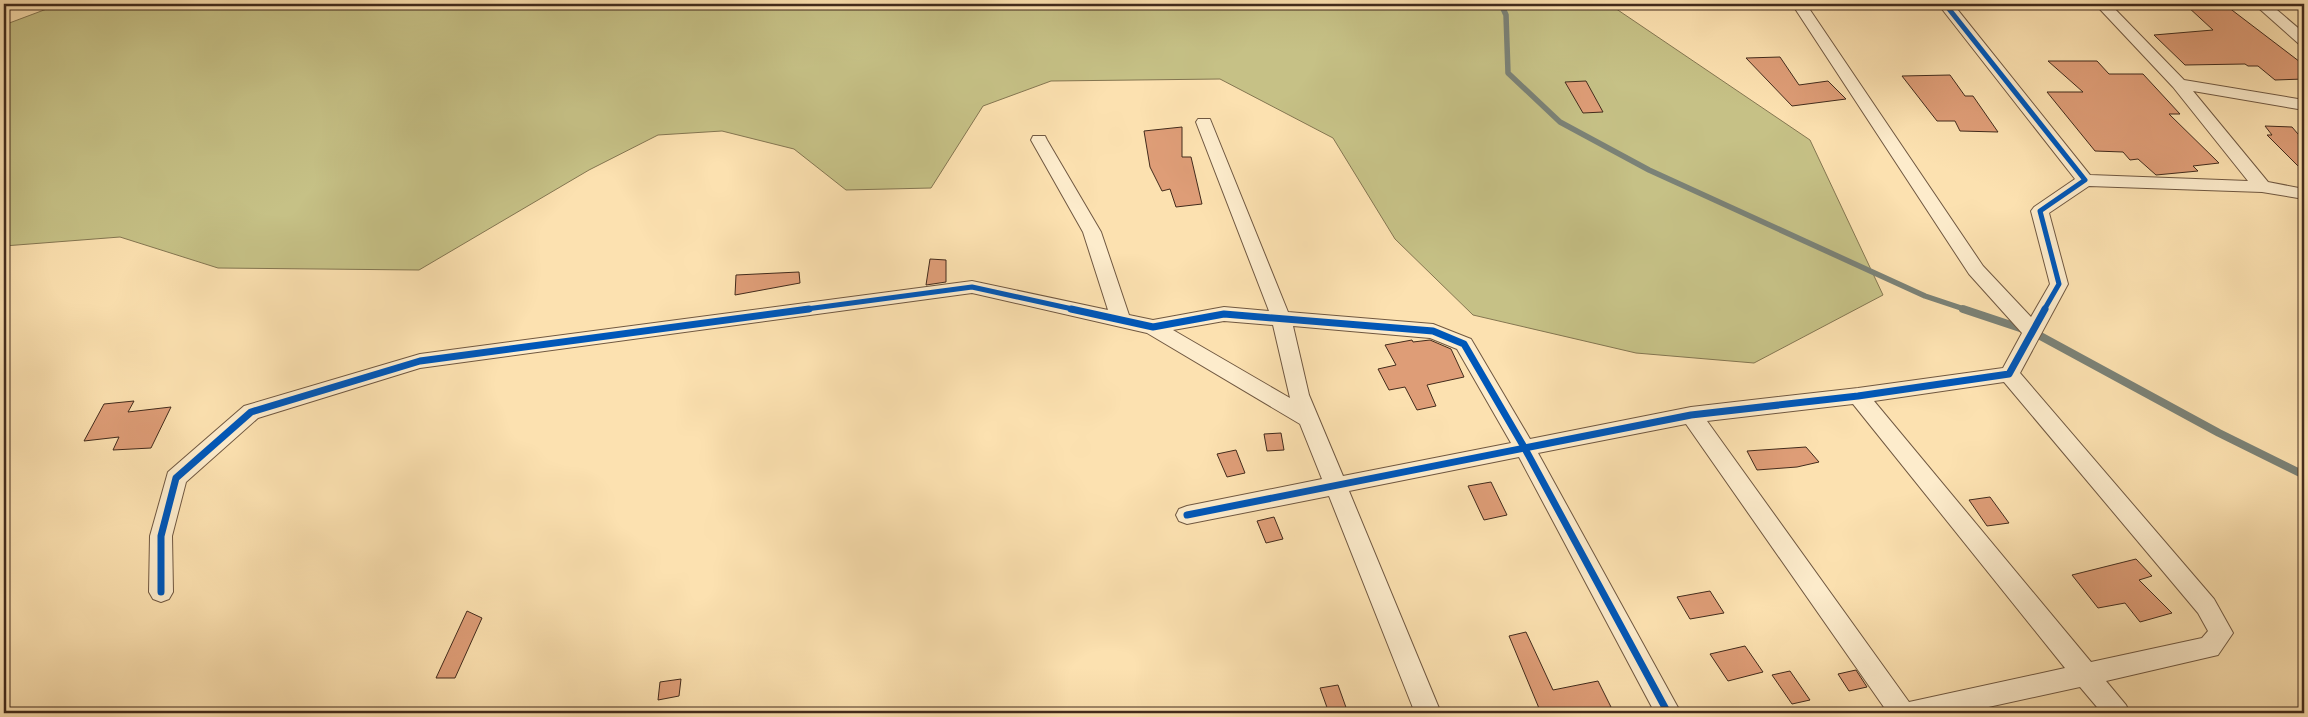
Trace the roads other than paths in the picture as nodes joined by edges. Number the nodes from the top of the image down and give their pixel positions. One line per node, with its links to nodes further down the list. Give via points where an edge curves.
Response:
1 (1799, 4): 16 (street, via 1976,270)
2 (1945, 4): 10 (street)
3 (2102, 4): 6 (street)
4 (2261, 4): 5 (street)
5 (2304, 41)
6 (2179, 84): 7 (street); 11 (street)
7 (2304, 104)
8 (1204, 122): 13 (street)
9 (1039, 140): 14 (street, via 1092,232)
10 (2085, 180): 11 (street); 16 (street, via 2040,212 2060,284)
11 (2262, 187): 12 (street)
12 (2304, 194)
13 (1282, 318): 15 (street, via 1224,314); 20 (street, via 1299,395); 21 (street, via 1433,331 1464,344)
14 (1121, 320): 15 (street); 24 (street, via 972,286 420,360 251,412 189,466 176,478 161,536)
15 (1153, 327): 20 (street)
16 (2033, 332): 17 (street)
17 (2009, 374): 18 (street); 25 (street, via 2206,606 2221,632 2209,647)
18 (1858, 396): 19 (street); 25 (street)
19 (1691, 415): 21 (street); 28 (street)
20 (1308, 418): 22 (street)
21 (1524, 447): 22 (street); 27 (street)
22 (1334, 485): 23 (street); 26 (street)
23 (1187, 515)
24 (161, 592)
25 (2085, 674): 29 (street); 30 (street)
26 (1428, 713)
27 (1668, 713)
28 (1902, 713)
29 (1911, 713)
30 (2117, 713)

